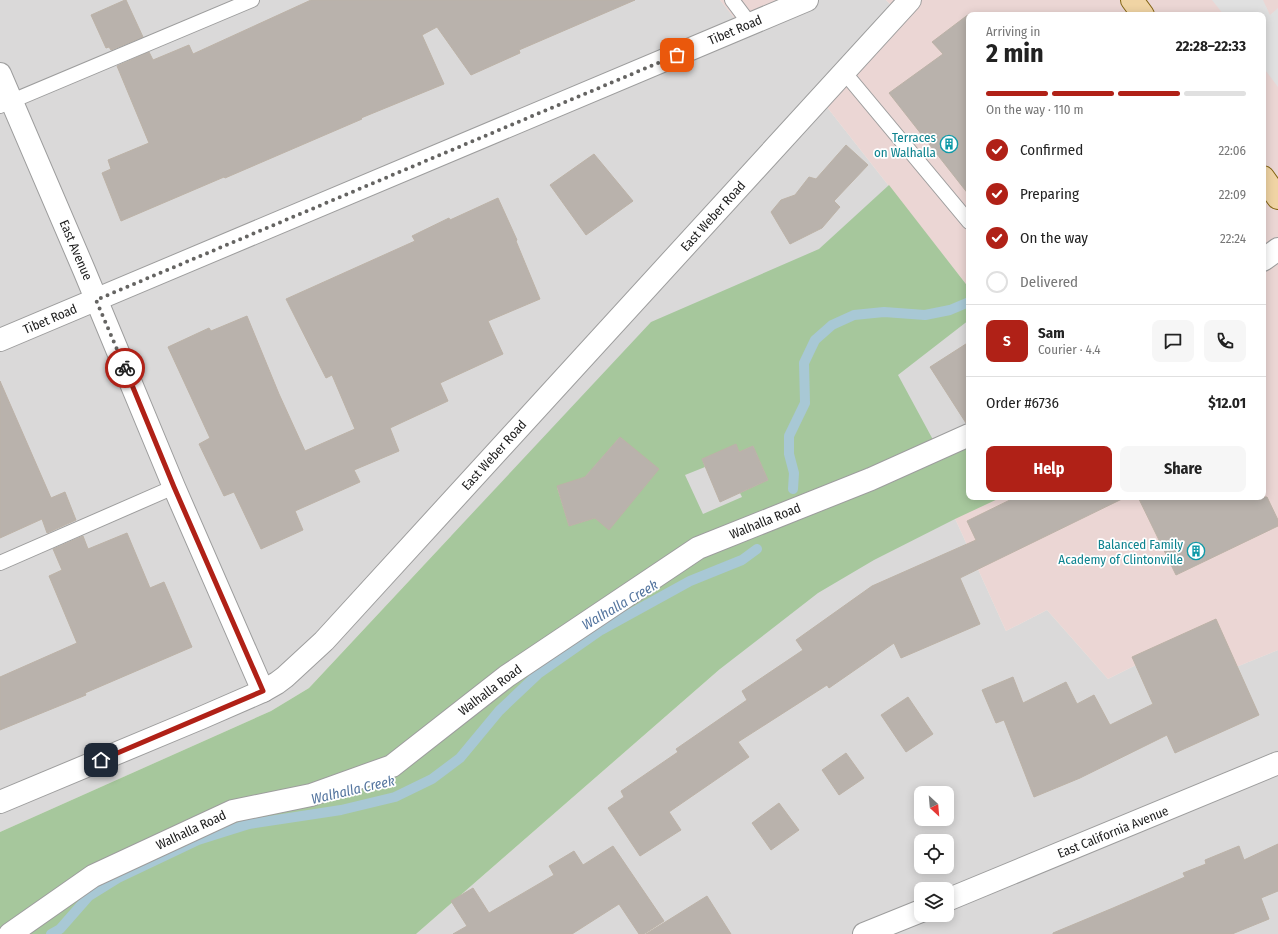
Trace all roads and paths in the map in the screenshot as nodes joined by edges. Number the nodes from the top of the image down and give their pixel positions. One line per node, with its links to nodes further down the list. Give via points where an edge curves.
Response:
1 (252, 0): 10 (lane)
2 (732, 0): 7 (lane)
3 (807, 0): 7 (street, Tibet Road)
4 (910, 0): 8 (street, East Weber Road)
5 (1132, 0): 6 (main road)
6 (1141, 12)
7 (750, 24): 16 (street, Tibet Road)
8 (844, 72): 13 (lane); 21 (street, East Weber Road, via 324,641 281,680)
9 (0, 74): 10 (street, East Avenue)
10 (6, 104): 16 (street, East Avenue)
11 (1266, 182): 12 (main road)
12 (1278, 198)
13 (966, 218)
14 (1278, 249): 15 (street)
15 (1266, 258)
16 (96, 300): 17 (street, Tibet Road); 19 (street, East Avenue)
17 (0, 340)
18 (966, 436): 26 (street, Walhalla Road, via 872,479 698,548 507,676 392,766 310,795 233,811 93,876)
19 (174, 487): 20 (lane); 21 (street, East Avenue)
20 (0, 563)
21 (263, 691): 23 (street, East Weber Road)
22 (1278, 763): 24 (street, East California Avenue)
23 (0, 802)
24 (954, 897)
25 (914, 914): 27 (street)
26 (10, 934)
27 (864, 934)

